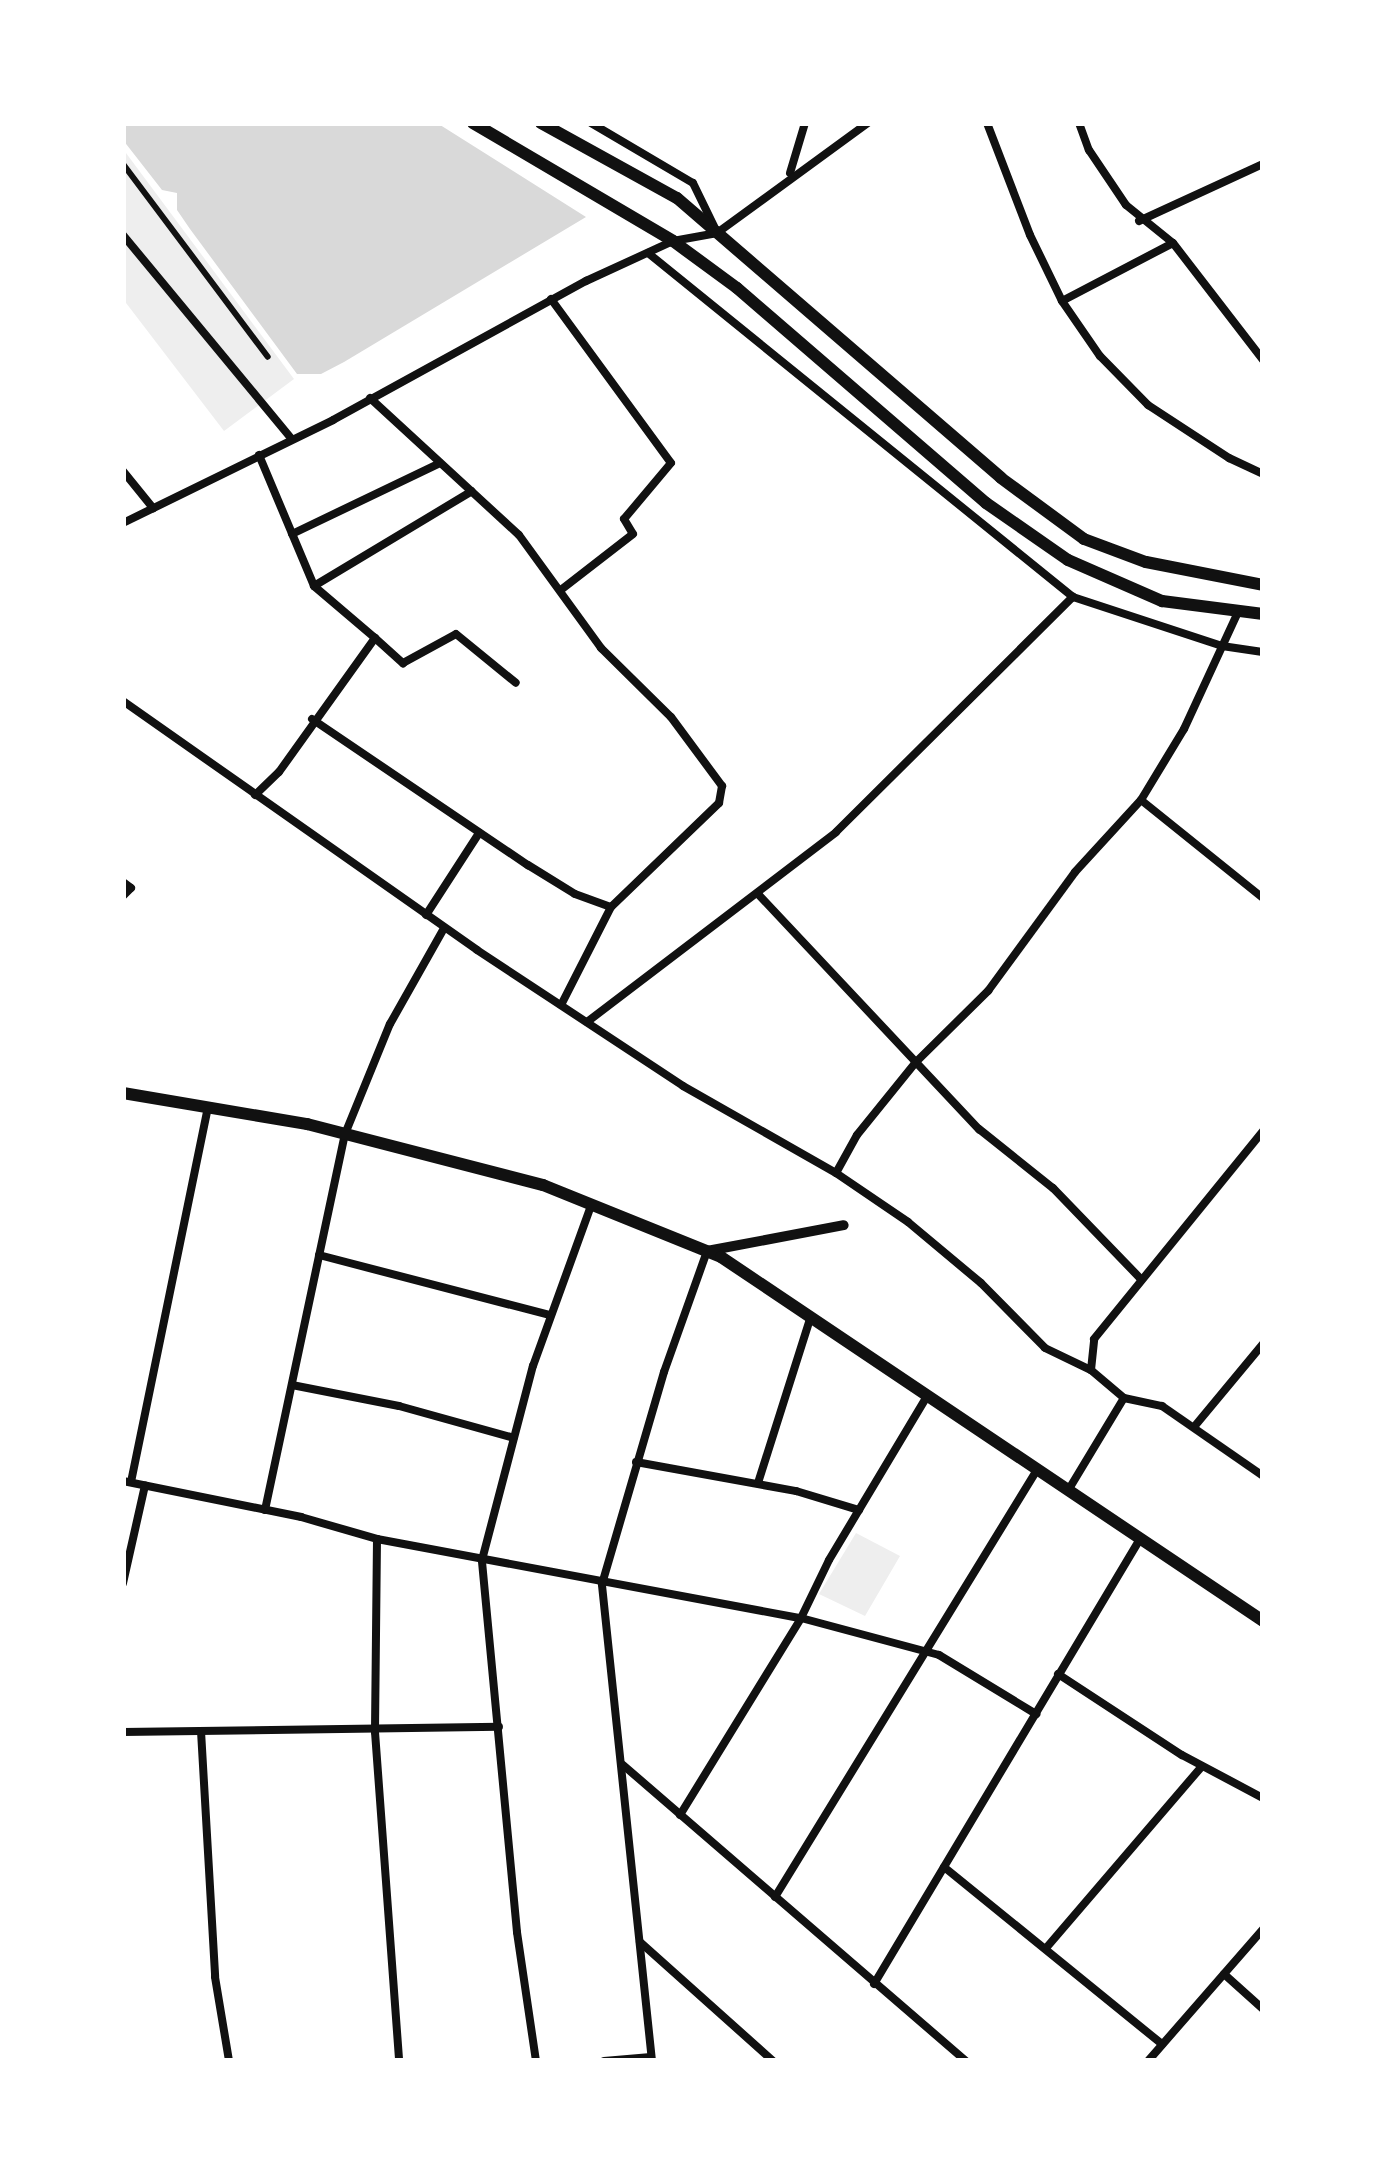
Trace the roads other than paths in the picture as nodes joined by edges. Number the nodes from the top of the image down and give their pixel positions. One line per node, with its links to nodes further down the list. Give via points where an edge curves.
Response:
1 (473, 123): 14 (main road)
2 (541, 123): 12 (main road, via 676,198)
3 (591, 123): 12 (street, via 693,183)
4 (805, 123): 10 (street)
5 (868, 123): 10 (street)
6 (987, 123): 18 (street)
7 (1079, 123): 11 (street)
8 (1263, 164): 11 (street)
9 (124, 166): 19 (street)
10 (789, 176): 12 (street)
11 (1139, 221): 15 (street)
12 (717, 233): 14 (street); 32 (main road, via 1001,478 1084,539 1146,562)
13 (123, 235): 22 (street)
14 (674, 241): 16 (street); 35 (main road, via 986,503 1068,560 1162,601)
15 (1172, 243): 18 (street); 20 (street)
16 (648, 253): 17 (street); 34 (street)
17 (551, 299): 21 (street); 33 (street, via 671,463 624,519 633,534)
18 (1062, 301): 26 (street, via 1148,405)
19 (268, 357)
20 (1263, 360)
21 (370, 398): 22 (street); 24 (street)
22 (292, 440): 23 (street)
23 (259, 455): 28 (street); 30 (street)
24 (440, 463): 27 (street); 30 (street)
25 (123, 471): 28 (street)
26 (1263, 473)
27 (472, 491): 31 (street); 33 (street)
28 (153, 508): 29 (street)
29 (123, 524)
30 (292, 534): 31 (street)
31 (314, 586): 37 (street)
32 (1263, 586)
33 (562, 589): 50 (street, via 602,648 670,717 722,786 719,803)
34 (1073, 597): 38 (street); 47 (street, via 836,832)
35 (1238, 612): 36 (main road); 38 (street)
36 (1263, 614)
37 (374, 638): 40 (street, via 403,663 456,634); 42 (street)
38 (1222, 646): 39 (street); 44 (street)
39 (1263, 652)
40 (516, 683)
41 (123, 701): 43 (street)
42 (312, 719): 43 (street); 45 (street)
43 (255, 795): 51 (street)
44 (1141, 800): 49 (street); 55 (street, via 1075,872 988,991)
45 (479, 833): 50 (street, via 575,894); 51 (street)
46 (123, 883): 48 (street, via 131,888)
47 (758, 894): 54 (street); 55 (street)
48 (123, 896)
49 (1263, 898)
50 (611, 907): 53 (street)
51 (426, 915): 52 (street)
52 (444, 928): 53 (street); 59 (street, via 390,1024)
53 (561, 1005): 54 (street)
54 (587, 1022): 60 (street)
55 (915, 1063): 60 (street); 65 (street)
56 (123, 1093): 57 (main road)
57 (208, 1107): 59 (main road); 78 (street)
58 (1263, 1131): 65 (street)
59 (345, 1134): 61 (main road); 64 (street)
60 (836, 1173): 69 (street, via 981,1282 1046,1348)
61 (591, 1204): 63 (main road); 66 (street)
62 (844, 1225): 63 (street)
63 (707, 1252): 67 (main road); 75 (street)
64 (319, 1255): 66 (street); 70 (street)
65 (1140, 1278): 69 (street, via 1094,1340)
66 (550, 1315): 74 (street)
67 (811, 1317): 71 (main road); 79 (street)
68 (1263, 1344): 73 (street)
69 (1091, 1370): 72 (street)
70 (292, 1384): 74 (street); 82 (street)
71 (927, 1396): 76 (main road); 83 (street)
72 (1124, 1398): 73 (street, via 1162,1406); 81 (street)
73 (1194, 1427): 77 (street)
74 (514, 1438): 86 (street)
75 (636, 1462): 79 (street); 88 (street)
76 (1037, 1470): 81 (main road); 91 (street)
77 (1263, 1476)
78 (127, 1481): 80 (street)
79 (758, 1483): 83 (street)
80 (145, 1485): 82 (street); 87 (street)
81 (1069, 1491): 85 (main road)
82 (265, 1510): 84 (street)
83 (859, 1510): 89 (street)
84 (377, 1538): 86 (street); 97 (street)
85 (1140, 1538): 90 (main road); 92 (street)
86 (482, 1560): 88 (street); 94 (street)
87 (123, 1583)
88 (602, 1584): 89 (street); 98 (street)
89 (802, 1618): 91 (street); 101 (street)
90 (1263, 1621)
91 (923, 1651): 93 (street); 103 (street)
92 (1058, 1673): 93 (street); 99 (street)
93 (1036, 1714): 102 (street)
94 (500, 1727): 97 (street); 114 (street)
95 (201, 1731): 96 (street); 97 (street); 112 (street, via 214,1977)
96 (123, 1732)
97 (375, 1732): 113 (street)
98 (622, 1764): 101 (street); 105 (street)
99 (1202, 1766): 100 (street); 106 (street)
100 (1263, 1798)
101 (680, 1815): 103 (street)
102 (944, 1867): 106 (street); 108 (street)
103 (775, 1897): 108 (street)
104 (1263, 1929): 107 (street)
105 (639, 1941): 111 (street); 116 (street)
106 (1047, 1947): 110 (street)
107 (1223, 1974): 109 (street); 110 (street)
108 (874, 1984): 117 (street)
109 (1263, 2009)
110 (1162, 2044): 118 (street)
111 (652, 2059): 115 (street)
112 (229, 2061)
113 (399, 2061)
114 (536, 2061)
115 (604, 2061)
116 (773, 2061)
117 (966, 2061)
118 (1148, 2061)

